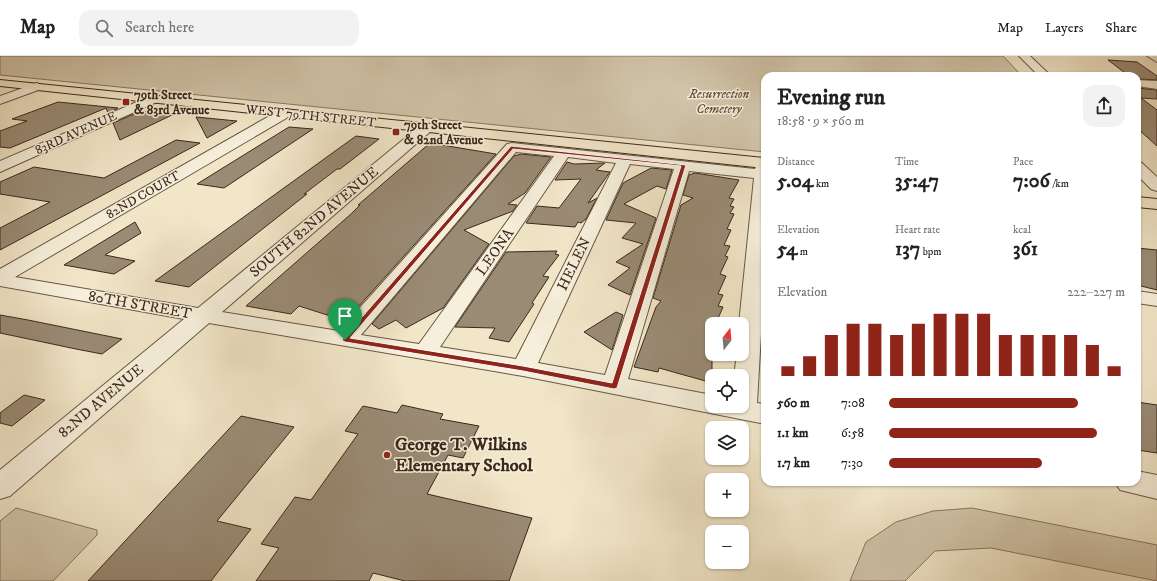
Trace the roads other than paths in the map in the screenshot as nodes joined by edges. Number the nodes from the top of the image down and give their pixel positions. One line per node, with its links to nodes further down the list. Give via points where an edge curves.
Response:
1 (1024, 56): 4 (street)
2 (1152, 56): 3 (street)
3 (1157, 59)
4 (1041, 72)
5 (0, 83): 8 (main road, WEST 79TH STREET)
6 (1141, 83): 7 (street)
7 (1157, 85)
8 (37, 87): 9 (main road, WEST 79TH STREET); 10 (street)
9 (153, 99): 11 (main road, WEST 79TH STREET); 16 (street, 83RD AVENUE)
10 (0, 100)
11 (285, 113): 12 (main road, WEST 79TH STREET); 24 (street, 82ND COURT)
12 (426, 128): 17 (main road, WEST 79TH STREET); 28 (street, SOUTH 82ND AVENUE)
13 (564, 152): 14 (street); 30 (street, via 512,147); 31 (street, LEONA)
14 (625, 159): 15 (street); 32 (street, HELEN)
15 (684, 165): 18 (street); 34 (street)
16 (0, 167)
17 (761, 167)
18 (761, 167)
19 (1141, 170): 20 (street)
20 (1157, 186)
21 (1141, 202): 22 (main road)
22 (1157, 204)
23 (761, 249): 29 (street)
24 (0, 277)
25 (0, 280): 28 (street, 80TH STREET)
26 (1141, 298): 27 (street)
27 (1157, 300)
28 (202, 316): 30 (street, 80TH STREET); 37 (street, 82ND AVENUE)
29 (758, 317): 33 (street)
30 (345, 340): 31 (street, 80TH STREET)
31 (425, 352): 32 (street, 80TH STREET)
32 (523, 368): 34 (street, 80TH STREET)
33 (749, 373)
34 (614, 386): 35 (street, 80TH STREET)
35 (705, 403)
36 (1141, 484): 38 (street)
37 (0, 487)
38 (1157, 487)

